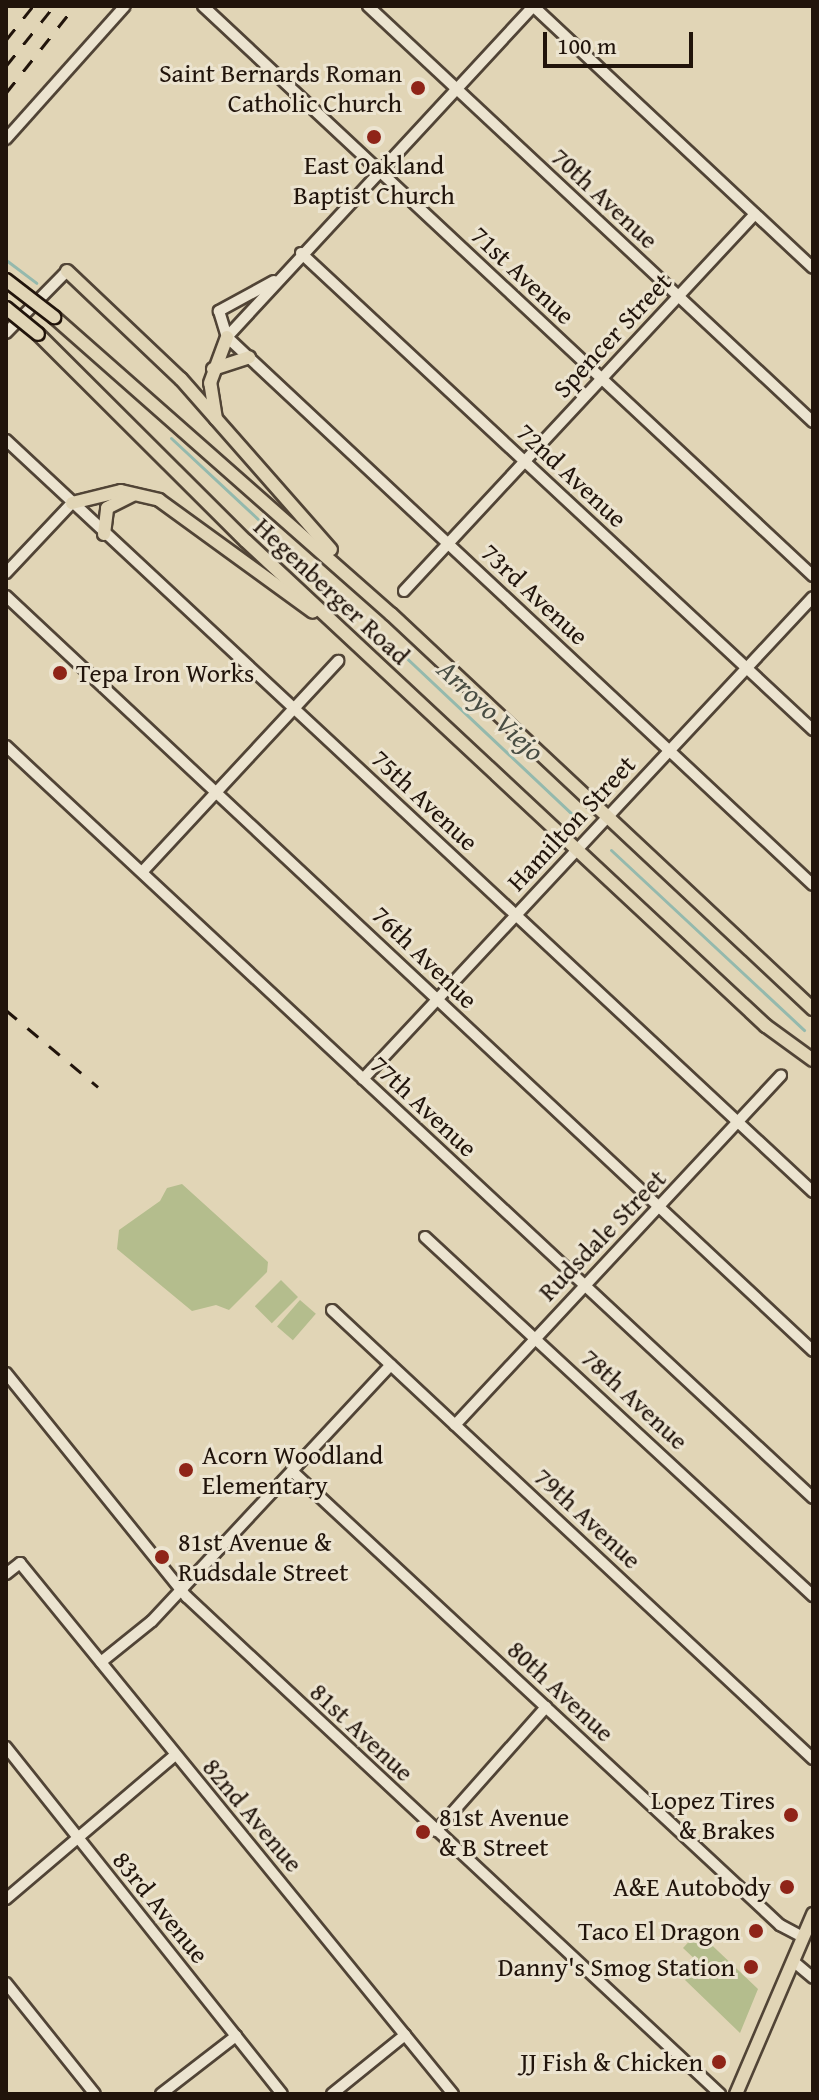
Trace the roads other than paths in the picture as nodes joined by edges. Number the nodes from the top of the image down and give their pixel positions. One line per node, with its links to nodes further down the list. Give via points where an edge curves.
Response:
1 (125, 6): 6 (street)
2 (203, 6): 7 (street, 71st Avenue)
3 (368, 6): 5 (street, 70th Avenue)
4 (534, 6): 5 (street); 8 (street)
5 (457, 89): 7 (street); 16 (street, 70th Avenue)
6 (6, 139)
7 (380, 171): 10 (street); 22 (street, 71st Avenue)
8 (755, 214): 11 (street); 16 (street, Spencer Street)
9 (813, 249): 11 (street)
10 (301, 253): 15 (street); 26 (street, 72nd Avenue)
11 (803, 259): 12 (street)
12 (813, 268)
13 (67, 271): 18 (street); 23 (main road, via 181,379)
14 (6, 280): 36 (main road, Hegenberger Road, bridge)
15 (274, 281): 19 (street); 19 (street, via 219,311)
16 (679, 296): 22 (street, Spencer Street); 24 (street, 70th Avenue)
17 (6, 308): 37 (main road, Hegenberger Road, bridge)
18 (6, 333)
19 (227, 337): 20 (street, 73rd Avenue); 21 (main road)
20 (249, 357): 21 (main road); 30 (street, 73rd Avenue)
21 (213, 369): 23 (main road)
22 (602, 378): 26 (street, Spencer Street); 32 (street, 71st Avenue)
23 (216, 422): 36 (main road)
24 (813, 422)
25 (6, 440): 28 (street, 75th Avenue)
26 (525, 461): 30 (street, Spencer Street); 39 (street, 72nd Avenue)
27 (140, 493): 28 (main road, via 104,492); 29 (main road, via 112,501 103,516); 37 (main road, via 186,515)
28 (72, 503): 29 (street, 75th Avenue); 31 (street)
29 (104, 534): 40 (street, 75th Avenue)
30 (448, 543): 33 (street, Spencer Street); 43 (street, 73rd Avenue)
31 (6, 573)
32 (813, 576)
33 (404, 591)
34 (6, 596): 44 (street, 76th Avenue)
35 (813, 597): 39 (street, Hamilton Street)
36 (387, 610): 45 (main road, Hegenberger Road)
37 (356, 643): 46 (main road, Hegenberger Road)
38 (338, 661): 40 (street)
39 (746, 668): 41 (street, 72nd Avenue); 43 (street, Hamilton Street)
40 (295, 708): 44 (street); 49 (street, 75th Avenue)
41 (813, 730)
42 (6, 746): 47 (street, 77th Avenue)
43 (670, 750): 45 (street, Hamilton Street); 48 (street, 73rd Avenue)
44 (217, 791): 47 (street); 50 (street, 76th Avenue)
45 (608, 816): 46 (street, Hamilton Street); 51 (main road, Hegenberger Road)
46 (577, 850): 49 (street, Hamilton Street); 52 (main road, Hegenberger Road, via 766,1026)
47 (143, 871): 54 (street, 77th Avenue)
48 (813, 885)
49 (516, 915): 50 (street, Hamilton Street); 55 (street, 75th Avenue)
50 (436, 1000): 54 (street, Hamilton Street); 57 (street, 76th Avenue)
51 (813, 1009)
52 (813, 1060)
53 (781, 1076): 55 (street, Rudsdale Street)
54 (363, 1079): 59 (street, 77th Avenue)
55 (738, 1123): 56 (street, 75th Avenue); 57 (street, Rudsdale Street)
56 (813, 1192)
57 (660, 1208): 59 (street, Rudsdale Street); 62 (street, 76th Avenue)
58 (425, 1237): 61 (street, 78th Avenue)
59 (585, 1284): 61 (street, Rudsdale Street); 67 (street, 77th Avenue)
60 (332, 1310): 63 (street, 79th Avenue)
61 (535, 1336): 65 (street, Rudsdale Street); 70 (street, 78th Avenue)
62 (813, 1351)
63 (391, 1365): 65 (street, 79th Avenue); 66 (street)
64 (6, 1373): 69 (street, 81st Avenue)
65 (455, 1425): 75 (street, 79th Avenue)
66 (292, 1471): 69 (street); 72 (street, 80th Avenue)
67 (813, 1498)
68 (6, 1574): 71 (street, 82nd Avenue, via 20,1563)
69 (180, 1590): 71 (street); 76 (street, 81st Avenue)
70 (813, 1596)
71 (101, 1662): 74 (street, 82nd Avenue)
72 (546, 1707): 76 (street); 80 (street, 80th Avenue, via 780,1925)
73 (6, 1747): 77 (street, 83rd Avenue)
74 (175, 1755): 77 (street); 84 (street, 82nd Avenue)
75 (813, 1759)
76 (436, 1831): 91 (street, 81st Avenue)
77 (79, 1838): 78 (street); 85 (street, 83rd Avenue)
78 (6, 1899)
79 (813, 1914): 80 (main road)
80 (803, 1937): 81 (main road)
81 (793, 1961): 82 (street); 92 (main road)
82 (813, 1978)
83 (6, 1983): 86 (street)
84 (405, 2035): 89 (street); 90 (street, 82nd Avenue)
85 (236, 2036): 87 (street); 88 (street, 83rd Avenue)
86 (95, 2094)
87 (161, 2094)
88 (282, 2094)
89 (332, 2094)
90 (453, 2094)
91 (720, 2094)
92 (736, 2094)

